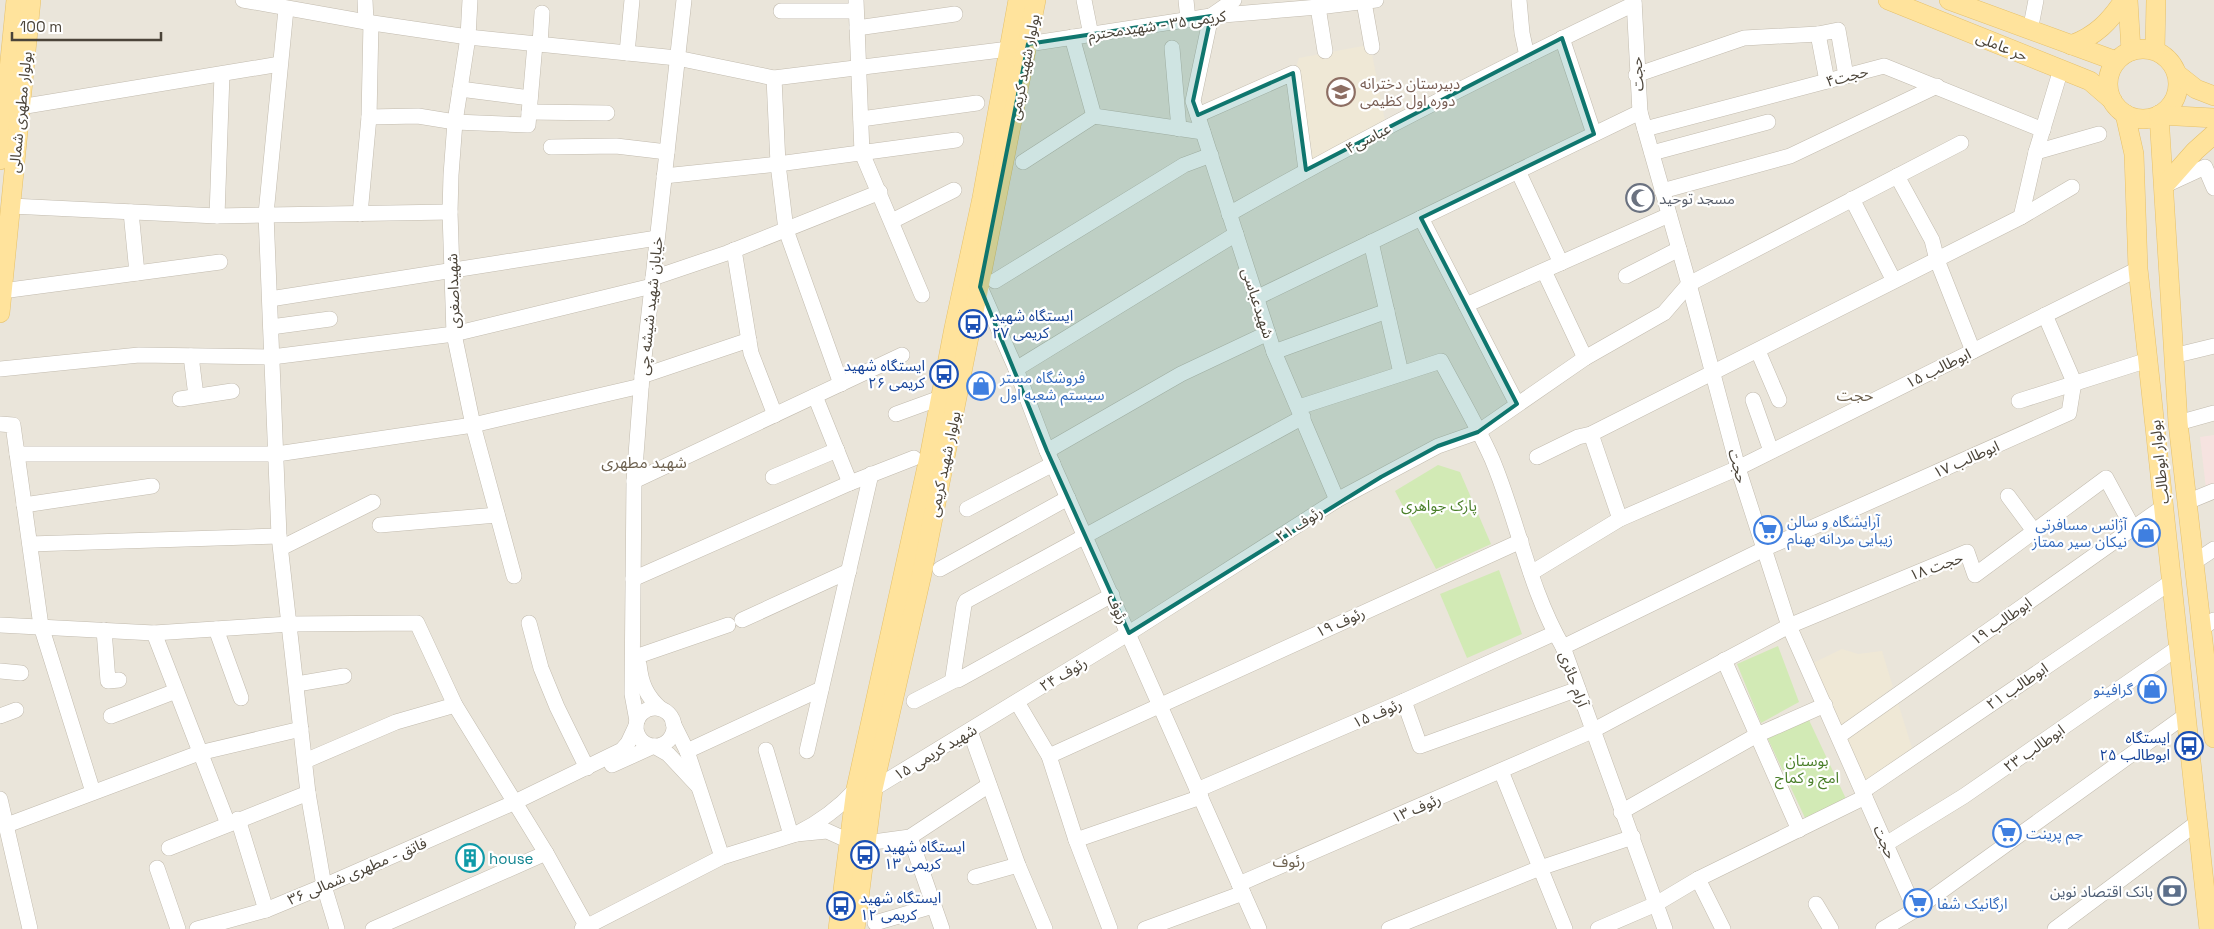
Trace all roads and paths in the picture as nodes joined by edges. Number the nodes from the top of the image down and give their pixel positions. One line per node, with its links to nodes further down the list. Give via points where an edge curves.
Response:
1 (16, 0): 32 (main road, بولوار مطهری شمالی)
2 (31, 0): 53 (main road, بولوار مطهری شمالی)
3 (246, 0): 23 (street)
4 (365, 0): 29 (street)
5 (470, 0): 35 (street, شهیداصغری)
6 (632, 0): 46 (street)
7 (684, 0): 49 (street, خیابان شهید شیشه چی)
8 (1018, 0): 43 (main road, بولوار شهید کریمی)
9 (1036, 0): 39 (main road, بولوار شهید کریمی)
10 (1084, 0): 33 (street)
11 (1186, 0): 28 (street)
12 (1519, 0): 47 (street)
13 (1888, 0): 52 (main road, حر عاملی)
14 (1950, 0): 31 (main road, حر عاملی)
15 (2036, 0): 31 (street)
16 (2126, 0): 40 (main road, via 2096,33); 48 (main road)
17 (2156, 0): 44 (main road)
18 (1370, 1): 22 (street, کریمی ۳۵ - شهیدمحترم); 42 (street)
19 (1229, 2): 27 (street)
20 (1634, 2): 37 (street, عباسی۴); 56 (street, حجت)
21 (856, 5): 24 (street); 30 (street)
22 (1318, 7): 27 (street, کریمی ۳۵ - شهیدمحترم); 45 (street)
23 (286, 9): 29 (street); 50 (street)
24 (781, 11)
25 (542, 13): 38 (street)
26 (955, 14): 30 (street)
27 (1211, 16): 28 (street, کریمی ۳۵ - شهیدمحترم); 66 (street)
28 (1188, 20): 33 (street, کریمی ۳۵ - شهیدمحترم)
29 (369, 23): 35 (street); 73 (street)
30 (857, 28): 51 (street)
31 (2030, 31): 40 (main road, حر عاملی)
32 (6, 32): 53 (main road, بولوار مطهری شمالی)
33 (1091, 34): 36 (street, کریمی ۳۵ - شهیدمحترم)
34 (1818, 34): 56 (street, via 1744,38); 57 (street, via 1838,30); 59 (street)
35 (468, 37): 38 (street); 61 (street, شهیداصغری)
36 (1072, 37): 39 (street, کریمی ۳۵ - شهیدمحترم); 72 (street)
37 (1562, 38): 47 (street, عباسی۴); 82 (street)
38 (538, 44): 46 (street); 67 (street)
39 (1028, 44): 106 (main road, بولوار شهید کریمی)
40 (2071, 45): 48 (main road, حر عاملی)
41 (1172, 48): 78 (street)
42 (1372, 48)
43 (1009, 49): 51 (street); 106 (main road, بولوار شهید کریمی)
44 (2155, 50): 48 (main road, via 2143,48); 55 (main road, via 2168,60)
45 (1325, 51)
46 (627, 53): 49 (street)
47 (1527, 56): 96 (street, عباسی۴)
48 (2123, 56): 63 (main road, via 2109,73 2108,87)
49 (677, 58): 58 (street); 88 (street, خیابان شهید شیشه چی)
50 (280, 64): 54 (street); 111 (street)
51 (860, 68): 58 (street); 75 (street)
52 (2061, 69): 63 (main road, حر عاملی, via 2090,81); 80 (street)
53 (16, 70): 65 (main road, بولوار مطهری شمالی); 93 (main road, بولوار مطهری شمالی)
54 (222, 74): 65 (street); 115 (street)
55 (2177, 74): 62 (main road, via 2196,90); 71 (main road, via 2178,90 2172,104)
56 (1636, 75): 69 (street, حجت)
57 (1846, 76): 59 (street, حجت۴); 60 (street, حجت۴, via 1884,66)
58 (774, 78): 95 (street)
59 (1827, 82): 79 (street, حجت۴)
60 (1937, 86): 80 (street, حجت۴); 104 (street, via 1790,156)
61 (460, 89): 67 (street); 76 (street, شهیداصغری)
62 (2214, 96)
63 (2112, 100): 70 (main road)
64 (977, 103): 75 (street)
65 (20, 107): 108 (main road, بولوار مطهری شمالی)
66 (1195, 108): 81 (street, شهیدعباسی); 96 (street, via 1294,72)
67 (529, 112): 68 (street); 76 (street)
68 (607, 112)
69 (1640, 112): 79 (street, حجت); 82 (street)
70 (2126, 114): 71 (main road, via 2148,119); 128 (main road, بولوار ابوطالب, via 2134,154)
71 (2160, 115): 74 (main road); 100 (main road, بولوار ابوطالب)
72 (1094, 116): 78 (street); 94 (street)
73 (369, 117): 76 (street, via 418,116); 112 (street)
74 (2214, 118)
75 (861, 119): 90 (street)
76 (455, 122): 110 (street, شهیداصغری)
77 (1768, 122): 91 (street)
78 (1179, 129): 81 (street)
79 (1645, 129): 91 (street, حجت)
80 (2043, 130): 89 (street)
81 (1203, 132): 92 (street, شهیدعباسی)
82 (1594, 134): 97 (street)
83 (2099, 134): 89 (street)
84 (2214, 134): 100 (main road)
85 (956, 140): 90 (street)
86 (1961, 143): 99 (street)
87 (551, 147): 88 (street, via 616,146)
88 (667, 152): 98 (street, خیابان شهید شیشه چی)
89 (2036, 152): 116 (street)
90 (862, 153): 95 (street); 105 (street)
91 (1652, 153): 104 (street, حجت)
92 (1210, 155): 113 (street, شهیدعباسی); 135 (street, via 1184,165)
93 (0, 160)
94 (1023, 162)
95 (778, 164): 98 (street); 119 (street)
96 (1306, 170): 113 (street, عباسی۴)
97 (1518, 171): 117 (street); 127 (street)
98 (664, 176): 121 (street, خیابان شهید شیشه چی)
99 (1897, 176): 107 (street); 125 (street, via 1932,240)
100 (2164, 186): 102 (street, via 2206,167); 156 (main road, بولوار ابوطالب)
101 (2072, 187): 116 (street)
102 (2214, 188)
103 (954, 190): 118 (street)
104 (1662, 191): 114 (street, حجت)
105 (880, 192): 118 (street); 119 (street)
106 (990, 199): 135 (main road, بولوار شهید کریمی); 170 (main road, بولوار شهید کریمی)
107 (1852, 199): 133 (street); 136 (street)
108 (10, 206): 109 (street); 137 (main road, بولوار مطهری شمالی)
109 (131, 212): 115 (street); 131 (street)
110 (450, 212): 112 (street); 129 (street, شهیداصغری)
111 (266, 214): 112 (street); 115 (street); 140 (street)
112 (360, 214)
113 (1229, 214): 120 (street, شهیدعباسی)
114 (1669, 214): 123 (street, حجت); 127 (street)
115 (217, 216)
116 (2021, 217): 125 (street)
117 (1421, 218): 122 (street); 141 (street)
118 (892, 221): 138 (street)
119 (786, 230): 124 (street); 166 (street)
120 (1236, 234): 139 (street, شهیدعباسی); 161 (street)
121 (657, 238): 129 (street); 134 (street, خیابان شهید شیشه چی)
122 (1371, 242): 139 (street); 142 (street)
123 (1679, 249): 132 (street); 136 (street, حجت)
124 (734, 250): 134 (street); 149 (street)
125 (1937, 260): 133 (street); 152 (street)
126 (220, 262): 131 (street)
127 (1561, 263): 130 (street)
128 (2138, 269): 144 (street, ابوطالب ۱۵); 159 (main road, بولوار ابوطالب)
129 (452, 270): 140 (street); 148 (street, شهیداصغری)
130 (1544, 271): 141 (street); 158 (street)
131 (137, 273): 137 (street)
132 (1626, 276)
133 (1894, 280): 151 (street)
134 (652, 282): 148 (street); 164 (street, خیابان شهید شیشه چی)
135 (988, 284): 161 (street, رئوف); 286 (main road, بولوار شهید کریمی, via 921,578)
136 (1689, 284): 158 (street, رئوف ۲۱, via 1664,314); 163 (street, حجت)
137 (2, 291): 143 (main road, بولوار مطهری شمالی)
138 (922, 295)
139 (1256, 298): 147 (street, شهیدعباسی)
140 (270, 299): 146 (street)
141 (1466, 305): 175 (street)
142 (1387, 311): 153 (street); 162 (street)
143 (0, 314)
144 (2045, 315): 152 (street, ابوطالب ۱۵); 165 (street)
145 (330, 319): 146 (street)
146 (271, 327): 157 (street)
147 (1268, 333): 153 (street, شهیدعباسی); 191 (street, via 1181,374)
148 (454, 334): 157 (street); 182 (street, شهیداصغری)
149 (749, 340): 164 (street); 179 (street)
150 (2214, 346): 156 (street)
151 (1758, 351): 163 (street); 173 (street)
152 (1973, 351): 188 (street, ابوطالب ۱۵)
153 (1274, 352): 176 (street, شهیدعباسی)
154 (902, 355): 166 (street)
155 (191, 356): 157 (street); 160 (street, via 139,354); 168 (street)
156 (2173, 356): 180 (main road, بولوار ابوطالب)
157 (272, 358): 190 (street)
158 (1585, 358): 175 (street, رئوف ۲۱)
159 (2148, 360): 165 (street); 186 (main road, بولوار ابوطالب)
160 (0, 369)
161 (1016, 369): 191 (street, رئوف)
162 (1401, 373): 176 (street); 183 (street, آرام حائری, via 1441,361)
163 (1713, 374): 184 (street); 194 (street, حجت)
164 (642, 381): 182 (street); 197 (street, خیابان شهید شیشه چی)
165 (2074, 382): 174 (street); 219 (street, ابوطالب ۱۷, via 2069,413)
166 (841, 384): 169 (street)
167 (232, 391): 168 (street)
168 (196, 396): 171 (street)
169 (815, 396): 179 (street); 187 (street)
170 (940, 398): 178 (street); 286 (main road, بولوار شهید کریمی)
171 (180, 399)
172 (1753, 400): 188 (street)
173 (1779, 400)
174 (2019, 400)
175 (1517, 404): 183 (street, رئوف ۲۱)
176 (1301, 412): 203 (street, شهیدعباسی); 214 (street)
177 (2214, 413): 180 (street)
178 (896, 414)
179 (775, 415): 197 (street)
180 (2178, 423): 185 (main road, بولوار ابوطالب)
181 (0, 424): 189 (street, via 13,425)
182 (473, 426): 190 (street); 209 (street, شهیداصغری)
183 (1478, 432): 203 (street, رئوف ۲۱, via 1438,446); 215 (street, آرام حائری, via 1492,459)
184 (1591, 434): 192 (street); 210 (street)
185 (2180, 444): 186 (main road); 205 (main road, بولوار ابوطالب)
186 (2157, 446): 207 (main road, بولوار ابوطالب)
187 (837, 450): 196 (street); 198 (street)
188 (1771, 451): 194 (street, ابوطالب ۱۵)
189 (17, 454): 190 (street); 206 (street)
190 (277, 454): 216 (street)
191 (1050, 457): 202 (street, رئوف); 208 (street)
192 (1537, 457)
193 (914, 458): 195 (street)
194 (1738, 468): 210 (street, ابوطالب ۱۵); 219 (street, حجت)
195 (871, 474): 198 (street); 222 (street)
196 (773, 477)
197 (634, 481): 225 (street, خیابان شهید شیشه چی)
198 (850, 483): 225 (street)
199 (152, 486): 206 (street)
200 (2214, 491): 205 (street)
201 (2008, 496): 213 (street)
202 (1068, 498): 214 (street, رئوف); 221 (street)
203 (1337, 500): 238 (street, رئوف ۲۱)
204 (372, 502): 216 (street)
205 (2187, 502): 220 (main road, بولوار ابوطالب)
206 (24, 505): 217 (street)
207 (2163, 507): 212 (street, ابوطالب ۱۹); 226 (main road, بولوار ابوطالب)
208 (967, 509)
209 (497, 514): 211 (street); 224 (street, شهیداصغری)
210 (1620, 519): 223 (street, ابوطالب ۱۵)
211 (380, 524)
212 (2133, 528): 213 (street, حجت ۱۸, via 2106,478); 273 (street, ابوطالب ۱۹)
213 (2034, 531): 234 (street, حجت ۱۸, via 1976,575 1966,552)
214 (1086, 537): 227 (street, رئوف); 248 (street, via 970,598 964,605)
215 (1521, 541): 223 (street, آرام حائری); 259 (street, رئوف ۱۹)
216 (280, 542): 217 (street); 230 (street)
217 (30, 544): 233 (street)
218 (2214, 549): 220 (street)
219 (1764, 550): 234 (street, حجت); 240 (street)
220 (2194, 563): 231 (main road, بولوار ابوطالب)
221 (940, 569)
222 (849, 571): 242 (street, via 735,622); 250 (street)
223 (1531, 573): 239 (street, آرام حائری)
224 (514, 576)
225 (633, 579): 228 (street, خیابان شهید شیشه چی)
226 (2172, 582): 241 (main road, بولوار ابوطالب); 290 (street, ابوطالب ۲۱)
227 (1112, 595): 238 (street, رئوف); 248 (street)
228 (634, 612): 242 (street, خیابان شهید شیشه چی); 267 (street, خیابان شهید شیشه چی, via 632,694)
229 (529, 622): 282 (street, via 557,707)
230 (290, 624): 236 (street); 249 (street); 258 (street, via 417,623)
231 (2208, 624): 253 (main road, بولوار ابوطالب)
232 (0, 625): 233 (street)
233 (41, 626): 235 (street); 287 (street)
234 (1789, 626): 243 (street, رئوف ۱۳); 260 (street, حجت)
235 (104, 630): 237 (street); 247 (street, via 108,681)
236 (216, 630): 237 (street); 254 (street)
237 (154, 633): 252 (street)
238 (1129, 633): 257 (street, رئوف ۲۴); 259 (street, رئوف)
239 (1555, 633): 240 (street, آرام حائری); 256 (street, رئوف ۱۵)
240 (1563, 647): 251 (street, آرام حائری)
241 (2179, 647): 264 (main road, بولوار ابوطالب); 303 (street, ابوطالب ۲۳, via 1964,796)
242 (638, 656): 261 (street, خیابان شهید شیشه چی, via 643,686)
243 (1724, 660): 271 (street, رئوف ۱۳); 272 (street)
244 (0, 671): 245 (street)
245 (21, 673)
246 (344, 676): 249 (street)
247 (119, 680)
248 (955, 680): 255 (street)
249 (297, 684): 269 (street)
250 (822, 689): 277 (street); 278 (street)
251 (1578, 689): 256 (street, via 1420,746); 271 (street, آرام حائری)
252 (176, 691): 266 (street); 279 (street)
253 (2211, 693): 274 (main road, بولوار ابوطالب)
254 (241, 698)
255 (914, 701)
256 (1404, 701): 289 (street, رئوف ۱۵)
257 (1017, 702): 263 (street, رئوف ۲۴); 280 (street)
258 (454, 705): 281 (street, via 396,722); 292 (street)
259 (1160, 705): 280 (street, رئوف ۱۹); 289 (street, رئوف)
260 (1825, 705): 272 (street); 273 (street, حجت)
261 (661, 709): 267 (street, via 646,710); 268 (street, via 669,714)
262 (16, 710): 265 (street)
263 (997, 714): 270 (street, شهید کریمی ۱۵)
264 (2186, 715): 295 (main road, بولوار ابوطالب); 318 (street)
265 (0, 716)
266 (112, 716)
267 (637, 723): 275 (street, via 641,740); 282 (street, via 622,750)
268 (673, 723): 275 (street, via 673,733 667,741); 277 (street)
269 (302, 729): 279 (street); 281 (street)
270 (970, 731): 284 (street); 286 (street, شهید کریمی ۱۵)
271 (1592, 731): 283 (street, رئوف ۱۳); 293 (street, آرام حائری)
272 (1757, 735): 293 (street); 297 (street)
273 (1839, 736): 290 (street, حجت)
274 (2214, 738)
275 (654, 746): 285 (street, via 668,754); 292 (street, via 584,778)
276 (766, 750): 298 (street)
277 (687, 751): 285 (street)
278 (807, 751)
279 (199, 753): 287 (street); 294 (street)
280 (1049, 756): 301 (street)
281 (305, 761): 288 (street)
282 (587, 768): 292 (street)
283 (1501, 771): 309 (street); 313 (street, رئوف ۱۳)
284 (989, 785): 299 (street); 307 (street)
285 (698, 786): 306 (street)
286 (864, 789): 298 (street, شهید کریمی ۱۵, via 819,823); 302 (main road, بولوار شهید کریمی)
287 (93, 792): 296 (street)
288 (308, 793): 294 (street); 312 (street)
289 (1199, 793): 301 (street, رئوف ۱۵); 313 (street, رئوف)
290 (1864, 794): 297 (street, ابوطالب ۲۱); 303 (street, حجت)
291 (0, 799): 296 (street)
292 (513, 804): 305 (street); 312 (street, فاتق - مطهری شمالی ۳۶)
293 (1621, 812): 300 (street, آرام حائری)
294 (233, 822): 304 (street); 317 (street)
295 (2198, 822): 341 (street); 342 (main road, بولوار ابوطالب)
296 (7, 824): 322 (street)
297 (1800, 830): 311 (street, ابوطالب ۲۱)
298 (793, 835): 302 (street, via 827,831); 306 (street)
299 (910, 837): 302 (street); 316 (street)
300 (1633, 837): 309 (street); 314 (street, آرام حائری)
301 (1076, 840): 331 (street)
302 (858, 842): 327 (main road, بولوار شهید کریمی); 328 (main road, بولوار شهید کریمی)
303 (1886, 844): 318 (street, حجت)
304 (169, 848)
305 (546, 853): 321 (street); 326 (street)
306 (722, 857): 321 (street)
307 (1018, 864): 310 (street); 330 (street)
308 (157, 868): 323 (street)
309 (1540, 868): 334 (street); 335 (street)
310 (975, 878)
311 (1698, 880): 314 (street, ابوطالب ۲۱); 338 (street)
312 (324, 886): 317 (street, فاتق - مطهری شمالی ۳۶); 325 (street)
313 (1241, 889): 332 (street, رئوف ۱۳); 333 (street, رئوف)
314 (1656, 904): 336 (street, ابوطالب ۲۱); 337 (street, آرام حائری)
315 (1816, 904): 339 (street)
316 (933, 906): 319 (street); 329 (street)
317 (266, 910): 320 (street, فاتق - مطهری شمالی ۳۶)
318 (1915, 910): 340 (street)
319 (875, 923)
320 (232, 924): 324 (street, فاتق - مطهری شمالی ۳۶)
321 (591, 927)
322 (30, 929)
323 (178, 929)
324 (197, 929)
325 (337, 929)
326 (373, 929)
327 (838, 929)
328 (855, 929)
329 (942, 929)
330 (1044, 929)
331 (1110, 929)
332 (1145, 929)
333 (1259, 929)
334 (1390, 929)
335 (1566, 929)
336 (1598, 929)
337 (1665, 929)
338 (1723, 929)
339 (1831, 929)
340 (1884, 929)
341 (2055, 929)
342 (2209, 929)

